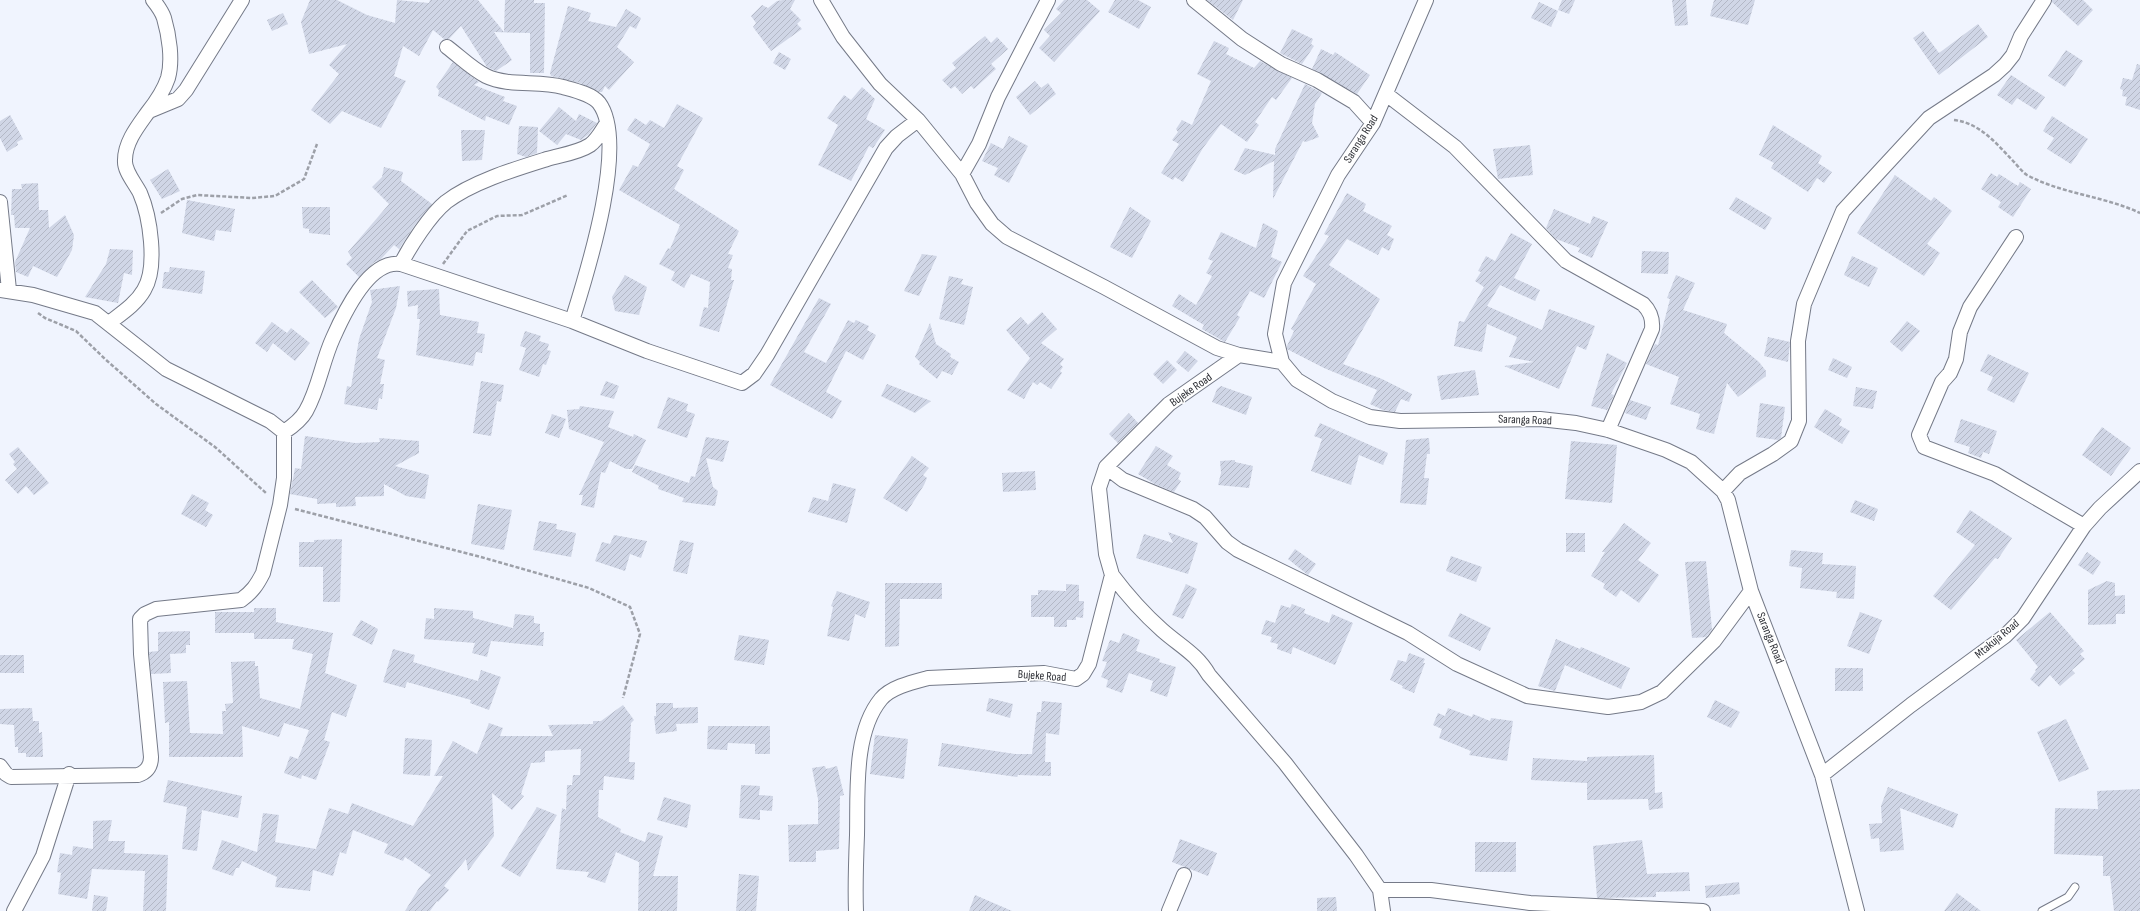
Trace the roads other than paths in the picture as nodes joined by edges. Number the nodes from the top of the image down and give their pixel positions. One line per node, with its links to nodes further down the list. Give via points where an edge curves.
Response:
1 (153, 0): 10 (street, via 164,16 170,53 168,77)
2 (242, 0): 10 (street, via 186,90 178,98)
3 (821, 0): 11 (street, via 843,37 880,84)
4 (1048, 0): 14 (street, via 998,97 980,144)
5 (1194, 0): 13 (street, via 1242,39 1281,64 1317,80 1354,102)
6 (1426, 0): 9 (street, Saranga Road)
7 (2044, 0): 27 (street, via 2005,65 1929,118 1843,211 1804,304 1798,341 1799,421 1790,441 1740,473)
8 (447, 47): 12 (street, via 485,76 562,86 595,99 602,108)
9 (1386, 94): 13 (street, Saranga Road); 23 (street, via 1455,147 1566,261 1648,309 1653,322 1652,329)
10 (149, 112): 20 (street, via 132,134 124,159 125,166 140,193 149,221 151,236 148,283 139,298)
11 (918, 120): 14 (street); 19 (street, via 886,148 767,355 748,380 742,383 729,380 646,351)
12 (607, 123): 17 (street, via 597,138 583,148 510,172 464,191 444,203); 19 (street, via 608,155 603,203)
13 (1373, 123): 22 (street, Saranga Road, via 1338,175 1284,283 1275,334)
14 (962, 174): 21 (street, via 977,203 992,224 1007,237 1104,286 1217,348)
15 (0, 202): 18 (street)
16 (2016, 237): 28 (street, via 1970,308 1960,332 1956,360 1942,382 1919,435 1924,447 1995,474)
17 (401, 264): 19 (street); 24 (street, via 394,263 378,268 361,287 332,340 314,396 295,425)
18 (4, 290): 20 (street, via 33,295 95,313)
19 (572, 321)
20 (110, 323): 24 (street, via 166,369 270,421)
21 (1239, 355): 22 (street); 25 (street, Bujeke Road, via 1170,404)
22 (1282, 362): 23 (street, Saranga Road, via 1297,380 1332,401 1370,417 1400,421 1540,419)
23 (1608, 430): 27 (street, Saranga Road, via 1666,450 1691,462)
24 (284, 432): 32 (street, via 284,478 280,505 258,584 241,600 156,609 140,619 151,763 138,775)
25 (1106, 467): 29 (street, Bujeke Road, via 1099,488 1106,554); 30 (street, via 1123,480 1193,509 1205,518 1226,542 1238,550 1408,632 1457,664 1527,696 1608,707 1641,702 1662,692 1695,661 1714,641)
26 (2140, 472): 28 (street, Mtakuja Road)
27 (1723, 491): 30 (street, Saranga Road, via 1728,500)
28 (2084, 526): 33 (street, Mtakuja Road, via 2023,618 2005,636 1910,705)
29 (1112, 575): 36 (street, via 1129,597 1162,630 1201,661 1214,681 1285,763); 38 (street, Bujeke Road, via 1089,664 1076,679 1044,673 928,678 910,683 882,697 873,710 861,742 857,793)
30 (1751, 591): 33 (street, Saranga Road)
31 (0, 766): 32 (street, via 11,777)
32 (68, 774): 37 (street, via 43,856)
33 (1822, 775): 42 (street, Saranga Road)
34 (1184, 875): 39 (street)
35 (2075, 887): 43 (lane, via 2068,896)
36 (1380, 890): 40 (street); 41 (street, via 1431,890 1530,903)
37 (14, 911)
38 (856, 911)
39 (1169, 911)
40 (1383, 911)
41 (1703, 911)
42 (1857, 911)
43 (2042, 911)

